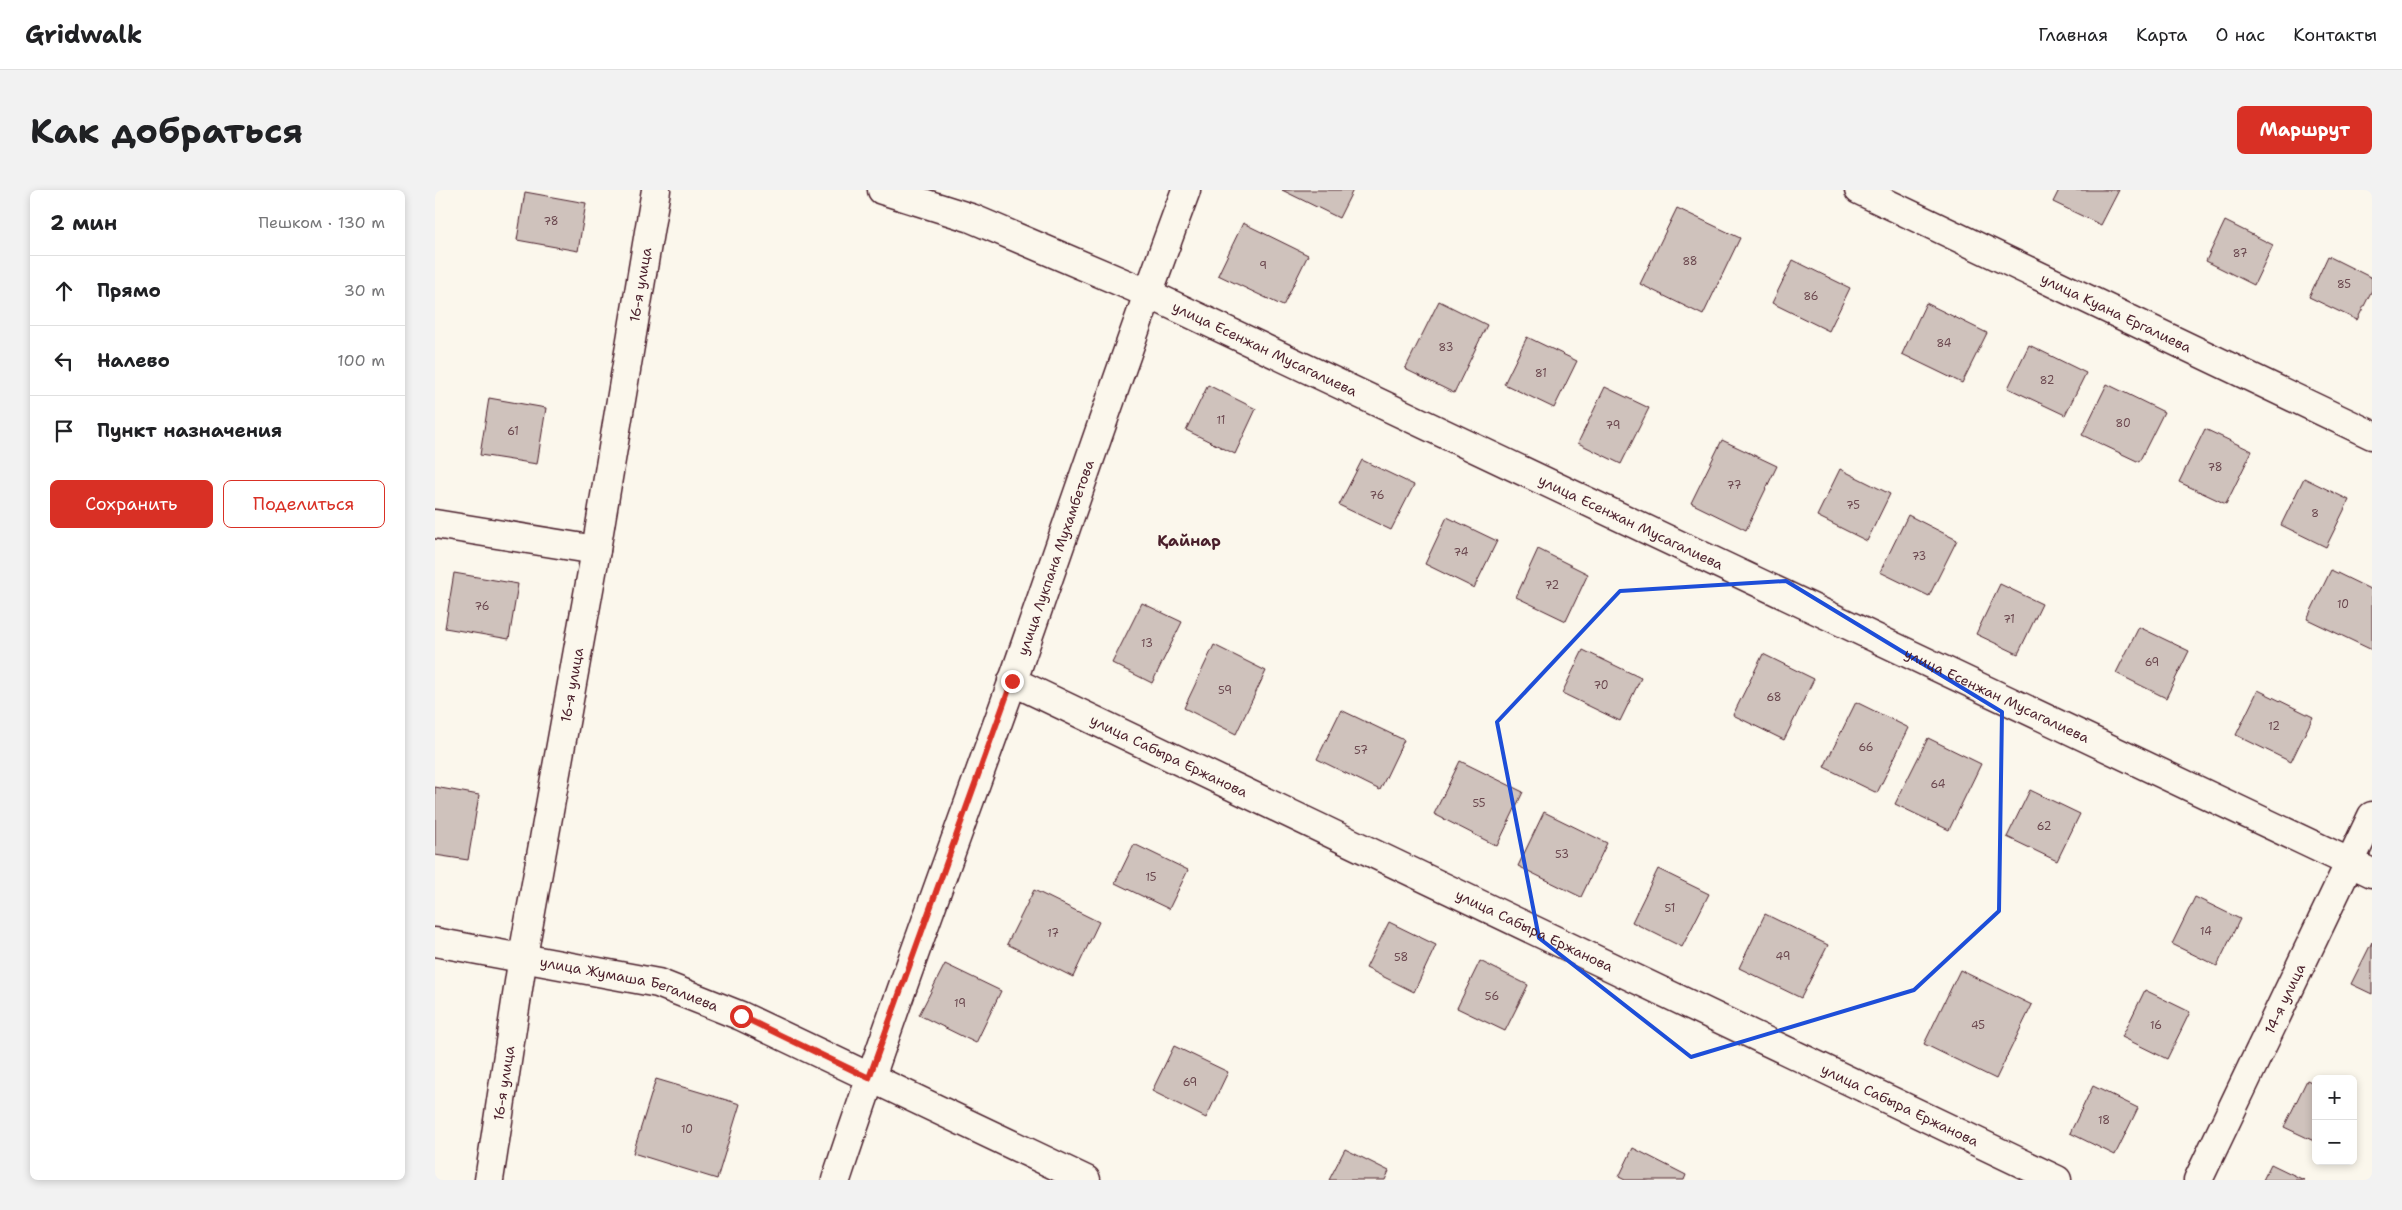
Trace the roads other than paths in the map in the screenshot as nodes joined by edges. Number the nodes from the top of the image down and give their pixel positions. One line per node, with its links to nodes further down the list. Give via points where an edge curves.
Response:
1 (656, 190): 8 (street, 16-я улица)
2 (882, 190): 5 (street, улица Есенжан Мусагалиева, via 971,218)
3 (1185, 190): 5 (street, улица Лукпана Мухамбетова)
4 (1859, 190): 6 (street, улица Куана Ергалиева)
5 (1147, 293): 9 (street, улица Лукпана Мухамбетова); 11 (street, улица Есенжан Мусагалиева)
6 (2372, 435)
7 (435, 524): 8 (street)
8 (596, 550): 13 (street, 16-я улица)
9 (1012, 681): 14 (street, улица Лукпана Мухамбетова); 18 (street, улица Сабыра Ержанова)
10 (2372, 816): 11 (street, 14-я улица)
11 (2361, 867): 19 (street, 14-я улица)
12 (435, 942): 13 (street, улица Жумаша Бегалиева)
13 (523, 956): 14 (street, улица Жумаша Бегалиева, via 658,983 741,1016); 15 (street, 16-я улица)
14 (869, 1078): 16 (street, улица Лукпана Мухамбетова); 17 (street, улица Жумаша Бегалиева)
15 (489, 1180)
16 (836, 1180)
17 (1085, 1180)
18 (2057, 1180)
19 (2198, 1180)

